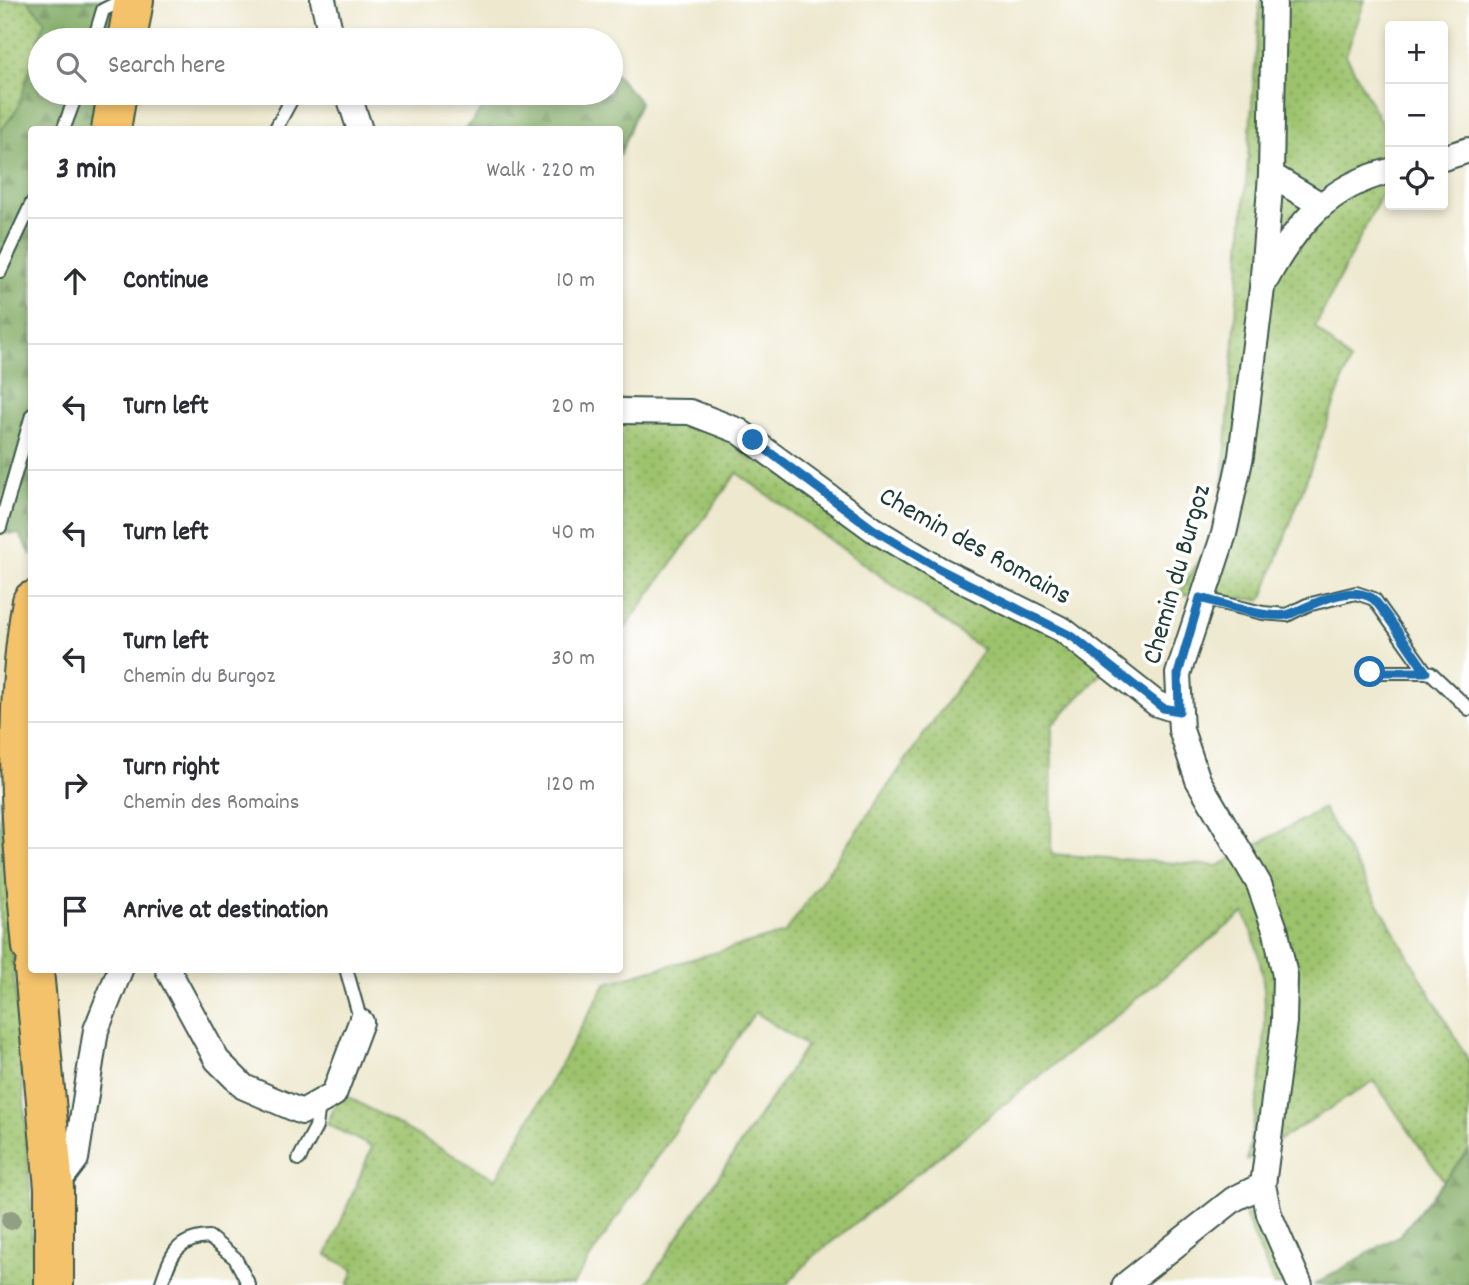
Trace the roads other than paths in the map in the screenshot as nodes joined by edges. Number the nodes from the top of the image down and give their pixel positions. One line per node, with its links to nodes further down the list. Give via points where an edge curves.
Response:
1 (123, 0): 5 (lane, via 103,10)
2 (134, 0): 6 (main road)
3 (323, 0): 7 (street)
4 (1274, 0): 17 (street, Chemin du Burgoz)
5 (98, 28)
6 (129, 28)
7 (329, 28)
8 (72, 105): 11 (lane)
9 (289, 105): 12 (lane)
10 (352, 105): 13 (street)
11 (65, 126)
12 (277, 126)
13 (359, 126)
14 (1469, 150): 15 (street)
15 (1448, 156)
16 (1385, 173): 18 (street)
17 (1271, 174): 18 (street); 21 (street, Chemin du Burgoz)
18 (1321, 205): 21 (street, via 1297,228)
19 (28, 212): 20 (lane)
20 (0, 271)
21 (1262, 288): 25 (street, Chemin du Burgoz, via 1233,499)
22 (623, 411): 31 (street, Chemin des Romains, via 690,412 739,431 873,529 939,569 1063,630 1157,704)
23 (28, 429): 24 (lane)
24 (0, 527)
25 (1200, 598): 28 (lane, via 1287,615 1356,593 1374,599); 31 (street, Chemin du Burgoz, via 1178,674)
26 (28, 662): 29 (main road)
27 (1370, 672): 28 (lane)
28 (1426, 672): 30 (lane)
29 (26, 693): 32 (main road, via 19,809)
30 (1469, 709)
31 (1179, 711): 40 (street, Chemin du Burgoz, via 1198,780 1259,884 1285,976 1284,1022)
32 (28, 905)
33 (34, 973): 41 (main road)
34 (119, 973): 41 (street, via 96,1030 76,1159)
35 (170, 973): 38 (street, via 217,1060 244,1087 302,1112)
36 (348, 973): 37 (lane)
37 (361, 1022): 38 (street, via 334,1094)
38 (319, 1103): 39 (lane, via 316,1127)
39 (299, 1159)
40 (1263, 1185): 45 (street, via 1234,1199); 46 (street, via 1269,1213)
41 (54, 1188): 42 (main road)
42 (54, 1285)
43 (161, 1285): 44 (lane, via 173,1251 193,1238 209,1237 235,1258)
44 (249, 1285)
45 (1125, 1285)
46 (1300, 1285)

